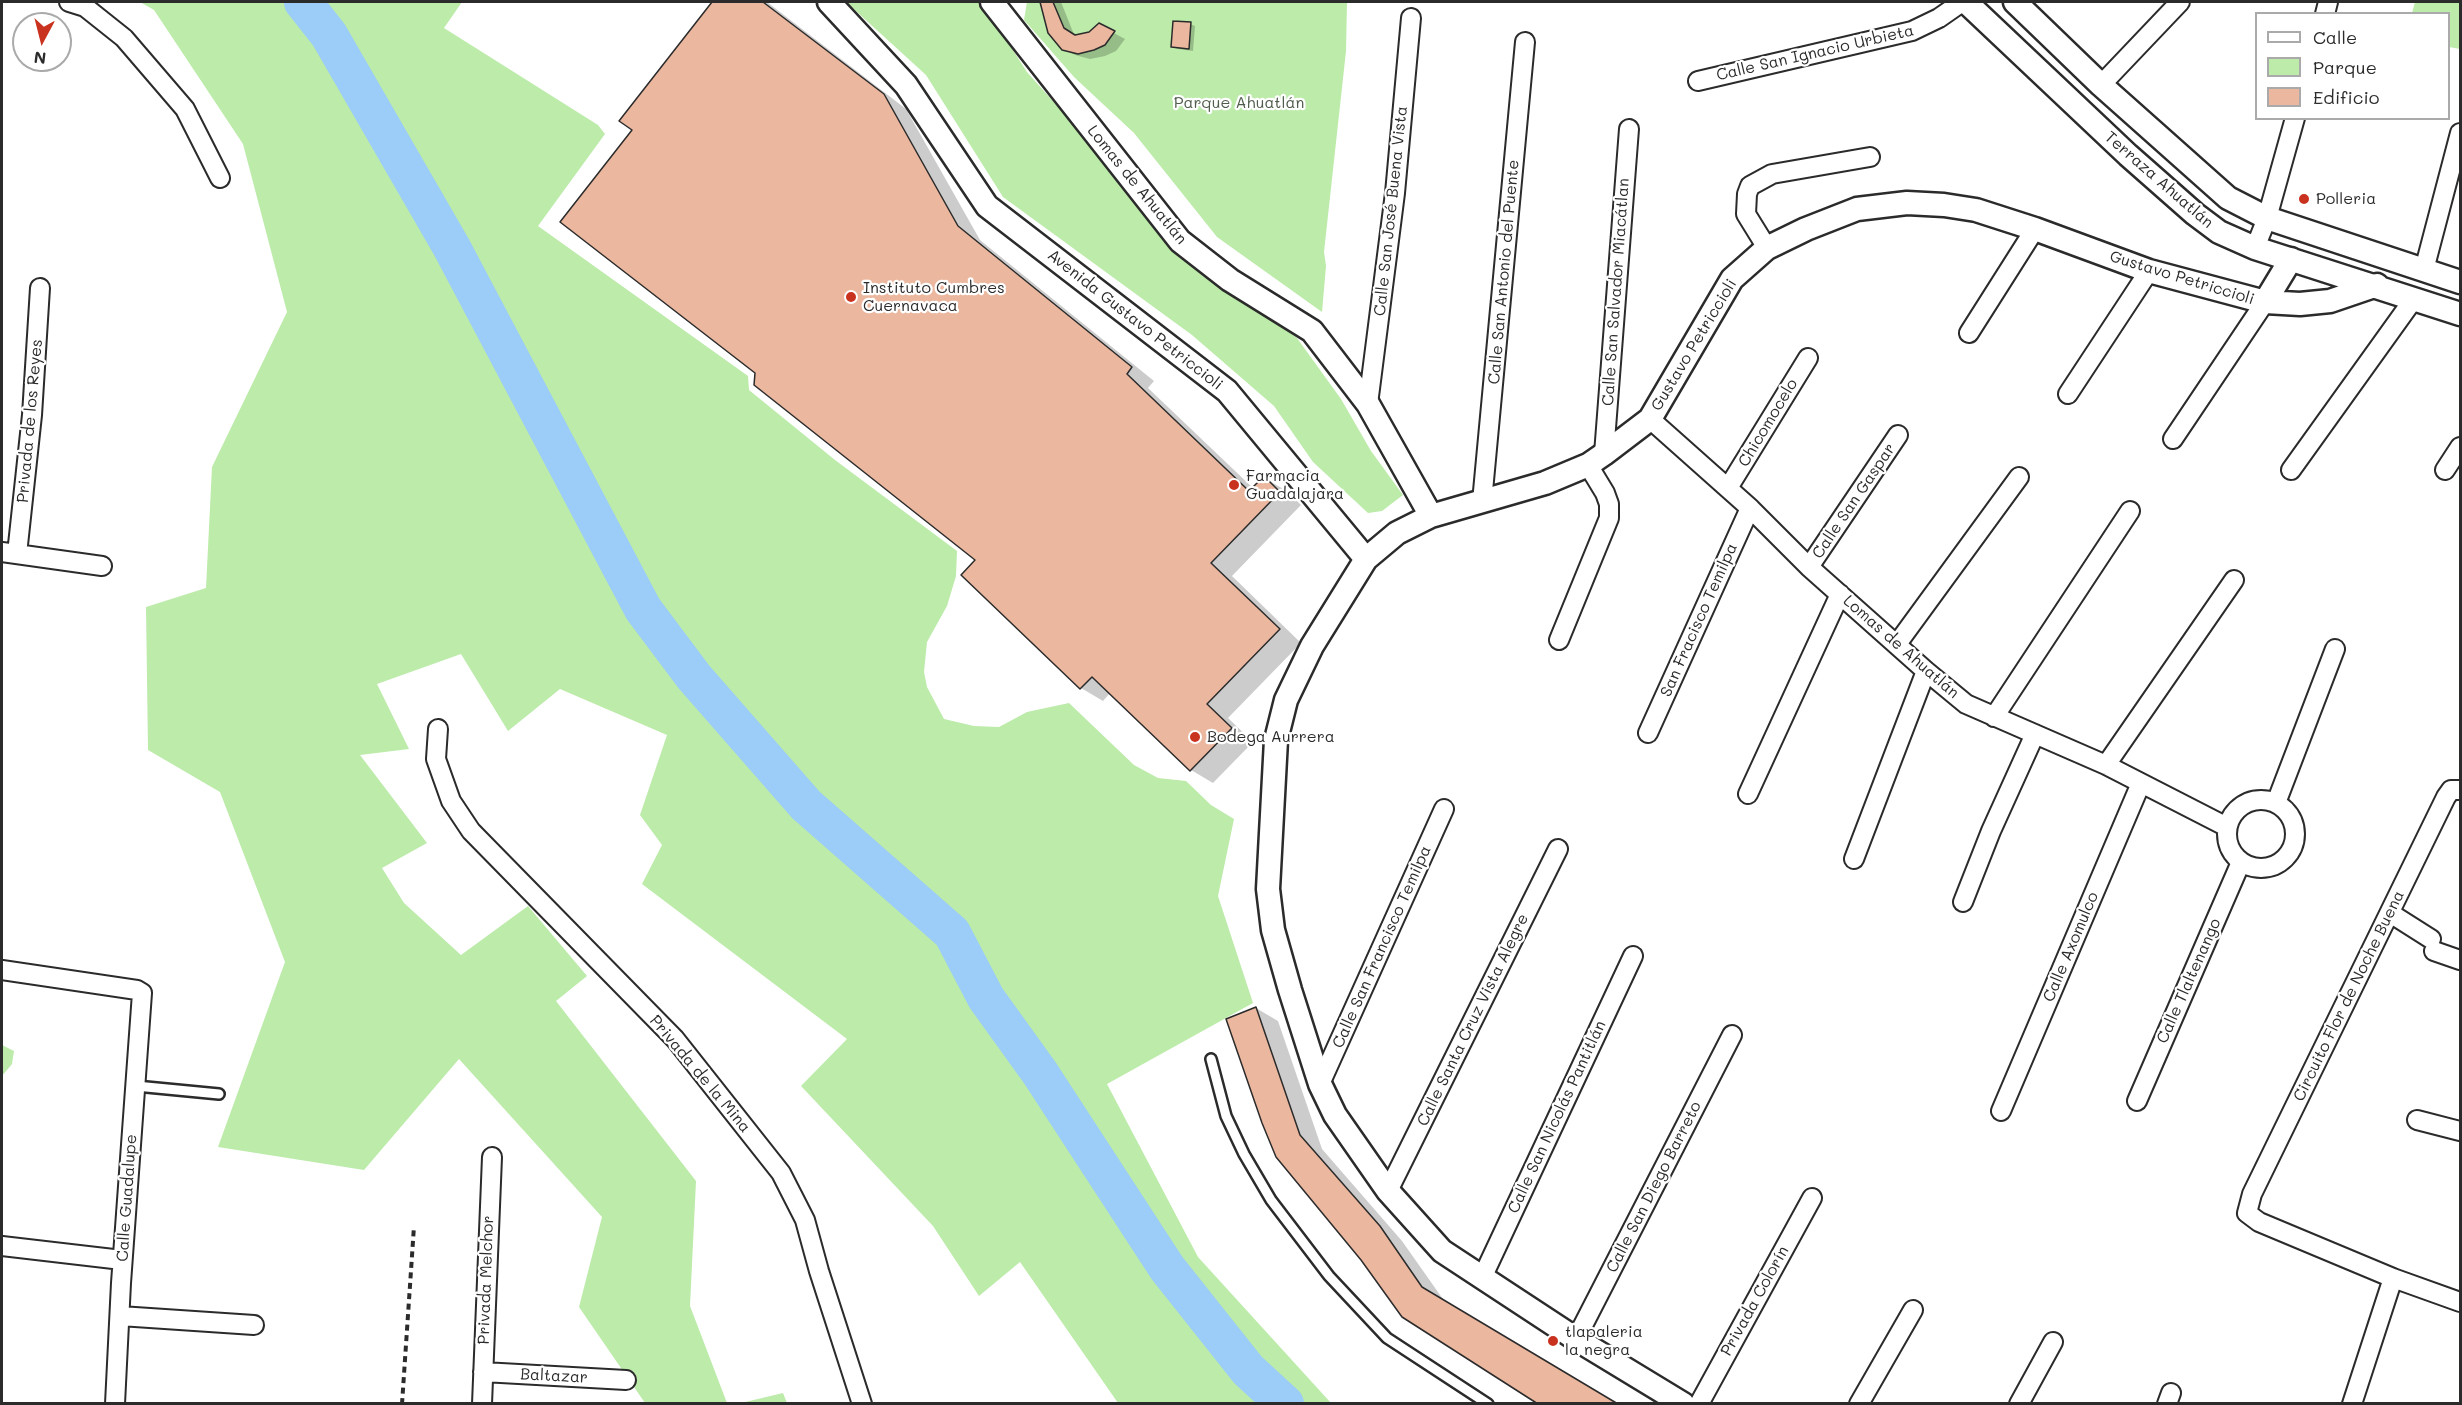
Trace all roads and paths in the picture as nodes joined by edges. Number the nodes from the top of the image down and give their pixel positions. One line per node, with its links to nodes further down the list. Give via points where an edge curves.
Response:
1 (69, 2): 16 (street, via 85,7 124,38 185,109)
2 (829, 2): 48 (street, Avenida Gustavo Petriccioli, via 906,85 987,206 1227,391)
3 (1962, 2): 10 (street, Calle San Ignacio Urbieta, via 1912,31)
4 (1966, 2): 20 (street, Terraza Ahuatlán, via 2195,214 2219,232)
5 (2015, 2): 11 (street, Terraza Ahuatlán)
6 (2180, 2): 11 (street)
7 (997, 4): 33 (street, Lomas de Ahuatlán, via 1180,241 1230,280 1312,331)
8 (1411, 18): 33 (street, Calle San José Buena Vista, via 1395,193)
9 (1525, 42): 43 (street, Calle San Antonio del Puente)
10 (1698, 81)
11 (2101, 85): 17 (street, Terraza Ahuatlán, via 2228,198)
12 (2294, 120): 17 (street)
13 (1629, 129): 38 (street, Calle San Salvador Miacátlan)
14 (2460, 133): 22 (street)
15 (1870, 157): 19 (street, via 1772,174 1750,186 1746,214)
16 (220, 178)
17 (2267, 218): 20 (street); 22 (street, Terraza Ahuatlán)
18 (2035, 229): 19 (street, Gustavo Petriccioli, via 1976,210 1907,203 1857,209); 23 (street, Gustavo Petriccioli); 30 (street)
19 (1767, 248): 34 (street, Gustavo Petriccioli, via 1732,279)
20 (2255, 248): 21 (street, Terraza Ahuatlán)
21 (2290, 259): 25 (street, Terraza Ahuatlán); 28 (street, Gustavo Petriccioli)
22 (2424, 270): 24 (street, Terraza Ahuatlán)
23 (2149, 271): 28 (street, Gustavo Petriccioli); 32 (street)
24 (2460, 282)
25 (2377, 285): 27 (street, Terraza Ahuatlán); 28 (street, via 2330,301)
26 (40, 288): 47 (street, Privada de los Reyes, via 32,414)
27 (2413, 300): 29 (street, Terraza Ahuatlán); 39 (street)
28 (2265, 302): 36 (street)
29 (2460, 314)
30 (1969, 333)
31 (1808, 358): 42 (street, Chicomocelo)
32 (2068, 394)
33 (1368, 404): 46 (street, Lomas de Ahuatlán)
34 (1650, 419): 38 (street, Gustavo Petriccioli); 42 (street, Lomas de Ahuatlán)
35 (1898, 435): 50 (street, Calle San Gaspar)
36 (2173, 438)
37 (2460, 447): 40 (street)
38 (1596, 459): 43 (street, Gustavo Petriccioli, via 1545,483); 53 (street, via 1609,504 1609,518)
39 (2291, 470)
40 (2445, 470)
41 (2019, 477): 54 (street)
42 (1728, 488): 44 (street, Lomas de Ahuatlán)
43 (1482, 502): 46 (street, Gustavo Petriccioli)
44 (1750, 508): 50 (street, Lomas de Ahuatlán); 59 (street, San Fracisco Temilpa)
45 (2130, 511): 57 (street)
46 (1431, 516): 48 (street, Gustavo Petriccioli, via 1397,533)
47 (10, 553): 49 (street)
48 (1366, 559): 78 (street, via 1312,646 1286,700 1276,740 1268,889 1273,930)
49 (102, 566)
50 (1809, 567): 52 (street, Lomas de Ahuatlán)
51 (2234, 580): 61 (street)
52 (1840, 594): 54 (street, Lomas de Ahuatlán); 64 (street)
53 (1559, 640)
54 (1897, 644): 56 (street, Lomas de Ahuatlán)
55 (2335, 649): 65 (street)
56 (1926, 671): 57 (street, Lomas de Ahuatlán, via 1966,704); 69 (street)
57 (1994, 717): 60 (street, Lomas de Ahuatlán)
58 (438, 729): 104 (street, Privada de la Mina, via 436,759 451,801 471,831 675,1039 781,1173 805,1220)
59 (1648, 733)
60 (2035, 734): 61 (street, Lomas de Ahuatlán); 71 (street)
61 (2106, 765): 62 (street, Lomas de Ahuatlán)
62 (2141, 783): 67 (street, Lomas de Ahuatlán); 82 (street, Calle Axomulco)
63 (2460, 790): 72 (street, Circuito Flor de Noche Buena, via 2451,790 2446,797)
64 (1748, 794)
65 (2276, 803): 67 (street, via 2256,800 2237,809); 70 (street, via 2290,816 2296,833 2291,852 2277,864 2259,868)
66 (1444, 809): 78 (street, Calle San Francisco Temilpa)
67 (2227, 827): 70 (street, via 2229,847)
68 (1558, 849): 86 (street, Calle Santa Cruz Vista Alegre)
69 (1854, 859)
70 (2241, 862): 81 (street, Calle Tlaltenango)
71 (1963, 902)
72 (2387, 919): 74 (street); 92 (street, Circuito Flor de Noche Buena, via 2252,1194 2247,1213 2259,1222)
73 (1633, 956): 91 (street, Calle San Nicolás Pantitlán)
74 (2458, 959)
75 (2, 970): 79 (street, Calle Guadalupe, via 142,993)
76 (1732, 1035): 97 (street, Calle San Diego Barreto)
77 (1211, 1059): 105 (lane, via 1226,1116 1244,1155 1271,1200 1329,1276 1387,1338)
78 (1320, 1084): 86 (street, via 1335,1115)
79 (135, 1086): 80 (lane); 90 (street, Calle Guadalupe)
80 (219, 1094)
81 (2136, 1101)
82 (2001, 1111)
83 (2417, 1120): 84 (street)
84 (2460, 1131)
85 (492, 1157): 99 (street, Privada Melchor)
86 (1388, 1191): 91 (street, via 1442,1251)
87 (1812, 1198): 107 (street, Privada Colorín)
88 (414, 1226): 102 (path)
89 (2, 1246): 90 (street)
90 (122, 1260): 95 (street, Calle Guadalupe)
91 (1482, 1278): 97 (street)
92 (2393, 1278): 93 (street); 110 (street)
93 (2460, 1302)
94 (1913, 1310): 108 (street)
95 (120, 1316): 96 (street); 101 (street, Calle Guadalupe)
96 (254, 1325)
97 (1576, 1339): 106 (street)
98 (2053, 1342): 109 (street)
99 (483, 1372): 100 (street, Baltazar); 103 (street, Privada Melchor)
100 (626, 1380)
101 (115, 1404)
102 (402, 1404)
103 (482, 1404)
104 (862, 1404)
105 (1488, 1404)
106 (1683, 1404)
107 (1699, 1404)
108 (1859, 1404)
109 (2019, 1404)
110 (2352, 1404)

